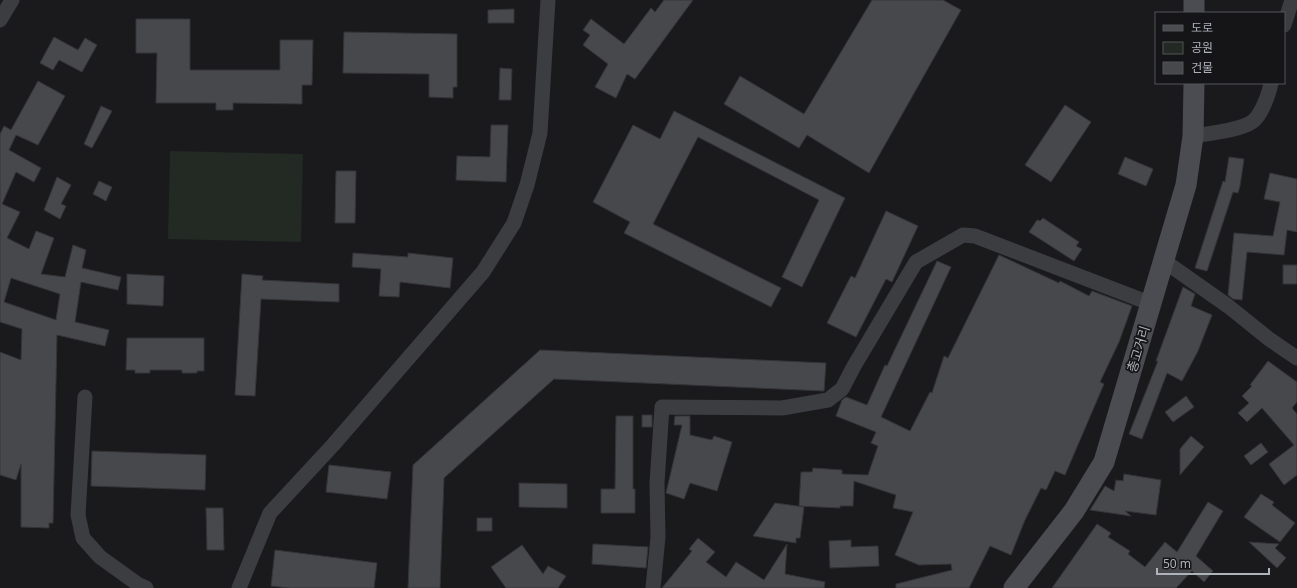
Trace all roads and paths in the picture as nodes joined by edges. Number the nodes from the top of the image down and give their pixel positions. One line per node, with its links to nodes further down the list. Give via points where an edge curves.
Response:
1 (12, 0): 6 (street)
2 (548, 0): 16 (street, via 540,133 514,223 483,272 333,445 270,513)
3 (1194, 0): 5 (street)
4 (1292, 0): 7 (street)
5 (1194, 12)
6 (0, 20)
7 (1285, 22)
8 (1194, 84): 10 (street, 총고거리)
9 (1271, 84): 10 (street, via 1269,96 1252,122 1229,130)
10 (1193, 136): 11 (street, 총고거리, via 1186,185)
11 (1164, 261): 12 (street, 총고거리); 13 (street)
12 (1152, 304): 17 (street, via 975,236 963,235 940,247 916,262 842,389 828,400 782,408 662,407 657,483 658,537); 18 (street, 총고거리, via 1104,462 1074,511)
13 (1297, 358)
14 (85, 397): 15 (street, via 78,515 83,538 100,557)
15 (146, 588)
16 (239, 588)
17 (653, 588)
18 (1014, 588)

